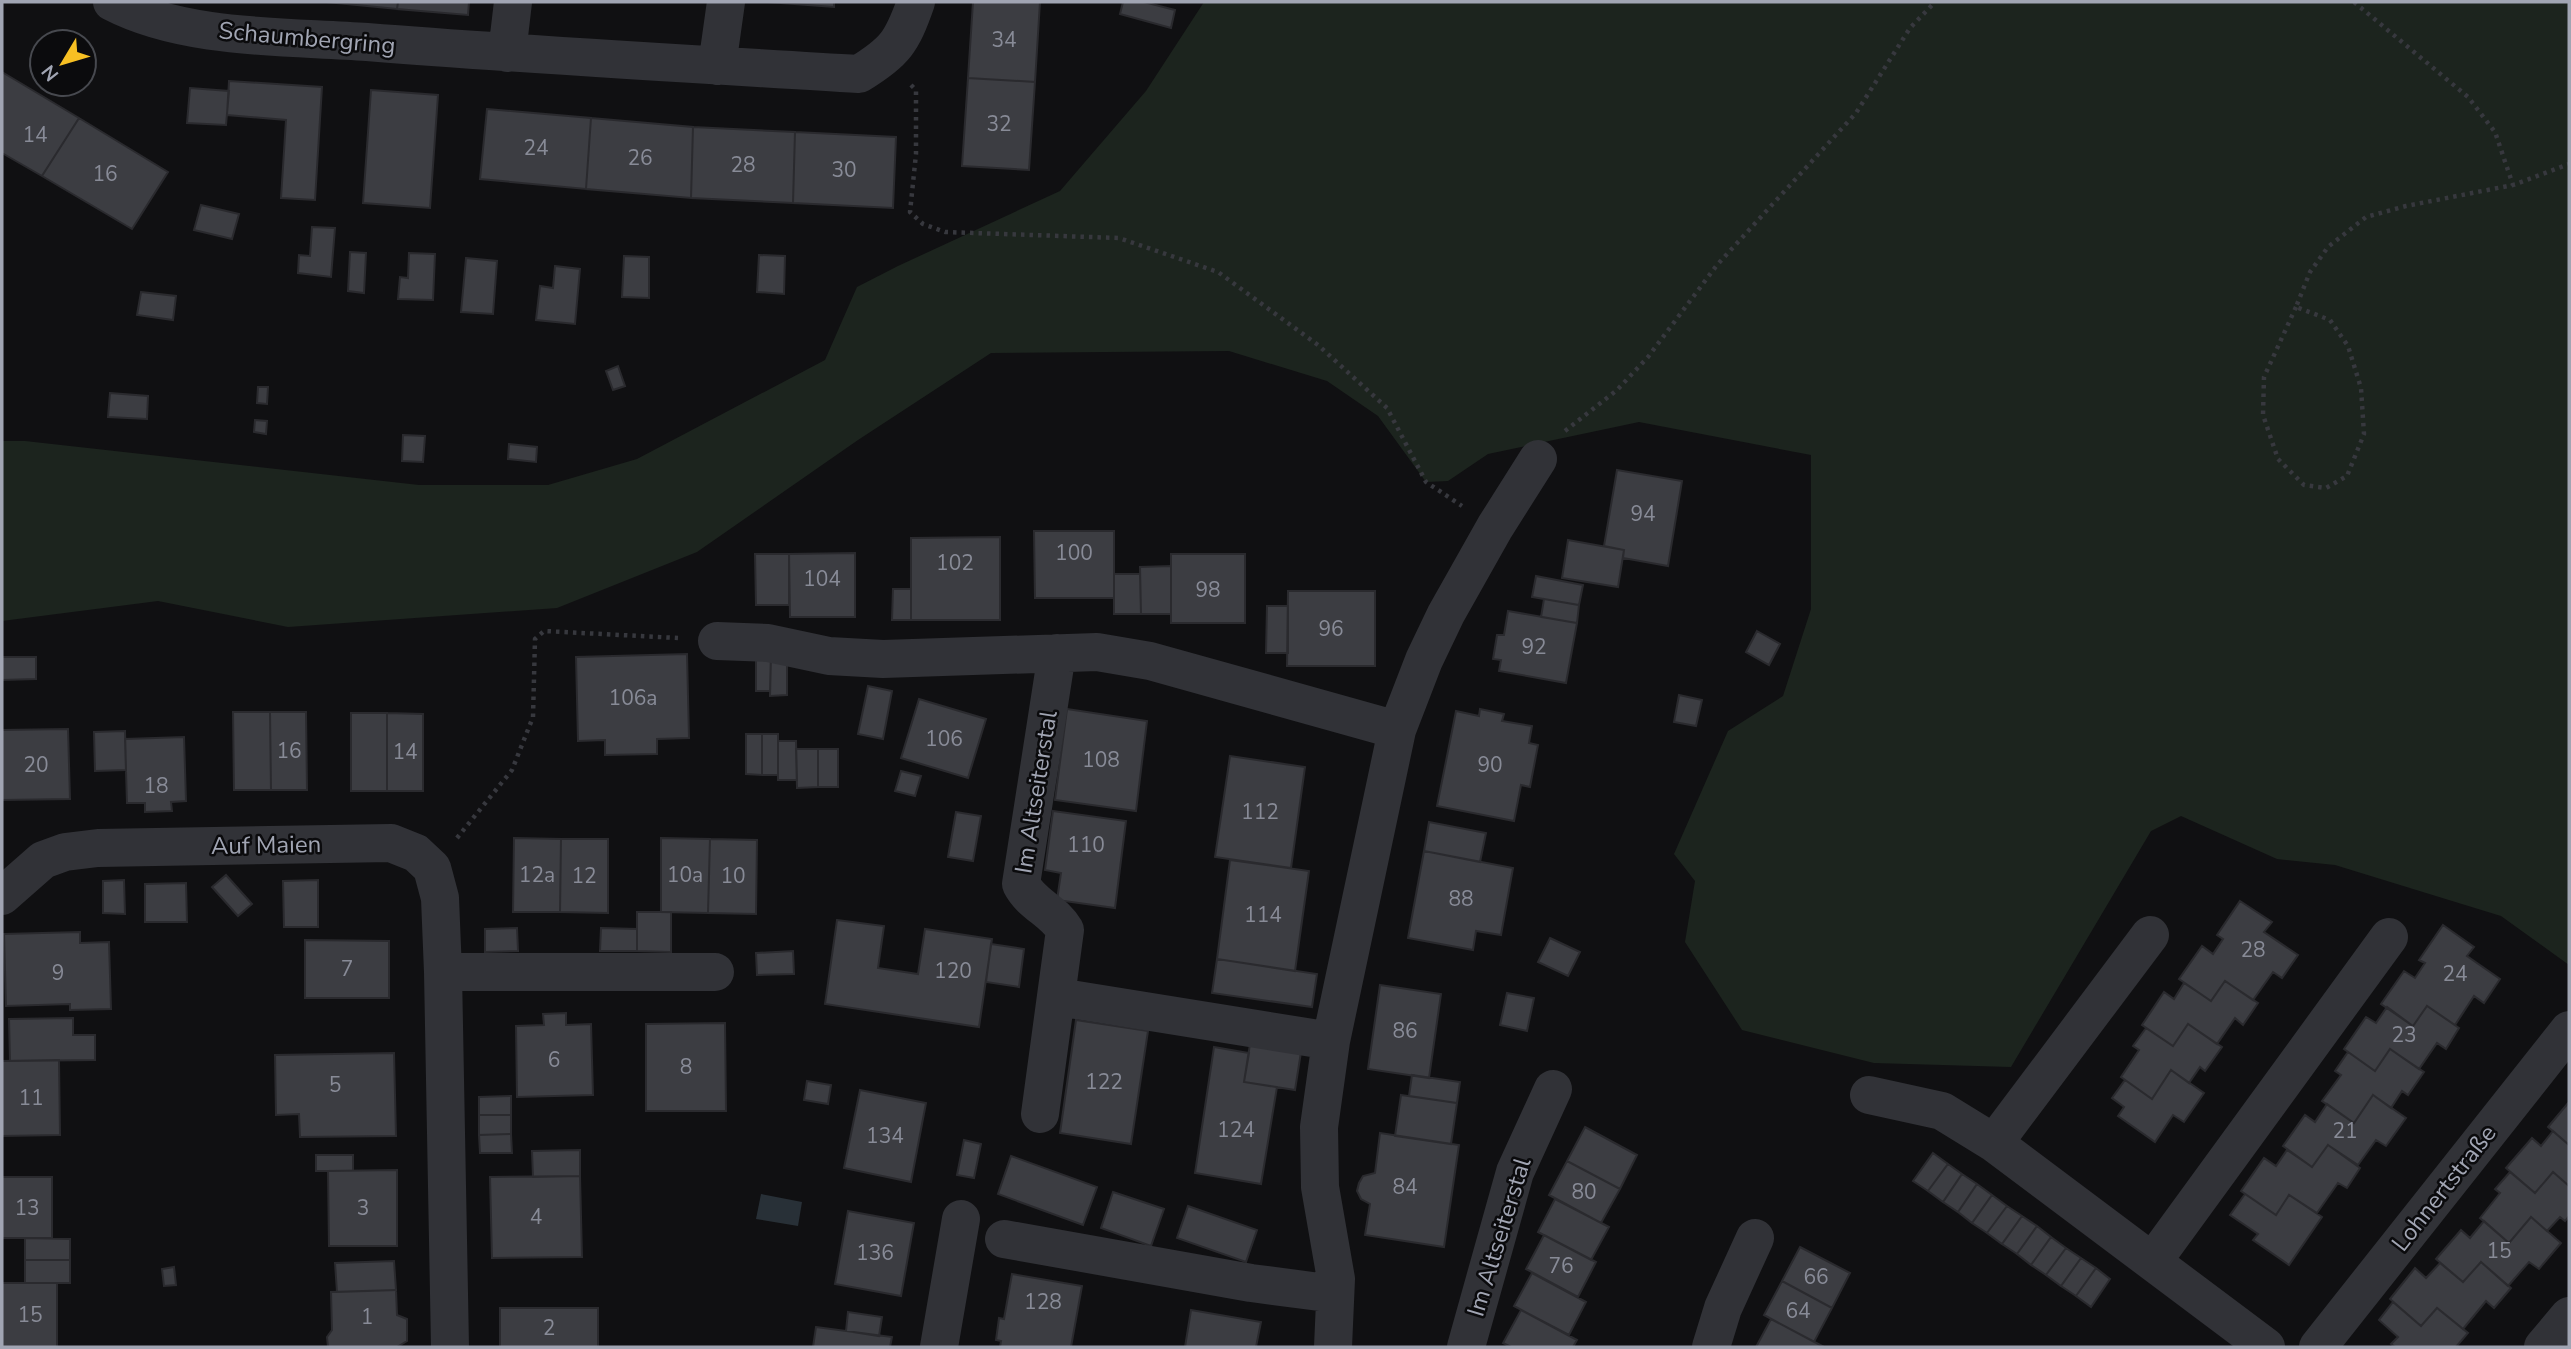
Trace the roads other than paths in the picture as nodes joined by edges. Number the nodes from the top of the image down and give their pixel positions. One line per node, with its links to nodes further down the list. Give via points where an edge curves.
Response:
1 (112, 2): 5 (street, Schaumbergring, via 156,19 214,31)
2 (513, 2): 5 (street)
3 (726, 2): 6 (street)
4 (916, 2): 6 (street, Schaumbergring, via 906,29 886,58 859,74)
5 (507, 52): 6 (street, Schaumbergring)
6 (717, 66)
7 (1538, 459): 10 (street, via 1446,614)
8 (717, 640): 9 (street, via 883,659)
9 (1057, 653): 10 (street, via 1097,652 1150,661); 16 (street, Im Altseiterstal, via 1021,884 1065,930)
10 (1397, 730): 18 (street)
11 (2, 896): 14 (street, Auf Maien, via 44,860 65,852 391,843 416,853 432,868 440,898)
12 (2150, 935): 22 (street)
13 (2389, 937): 26 (street)
14 (443, 972): 15 (street); 29 (street)
15 (715, 972)
16 (1058, 996): 18 (street); 21 (street, Im Altseiterstal)
17 (2569, 1030): 35 (street, Lohnertstraße)
18 (1331, 1041): 27 (street, via 1319,1127 1320,1187)
19 (1553, 1089): 32 (street, Im Altseiterstal, via 1515,1172)
20 (1869, 1095): 22 (street, via 1942,1111)
21 (1040, 1114)
22 (1994, 1143): 26 (street)
23 (961, 1219): 30 (street)
24 (1755, 1238): 33 (street, via 1723,1308)
25 (1004, 1239): 27 (street)
26 (2153, 1261): 34 (street)
27 (1335, 1294): 31 (street)
28 (2569, 1316): 36 (street)
29 (450, 1347)
30 (939, 1347)
31 (1333, 1347)
32 (1466, 1347)
33 (1712, 1347)
34 (2266, 1347)
35 (2318, 1347)
36 (2543, 1347)

